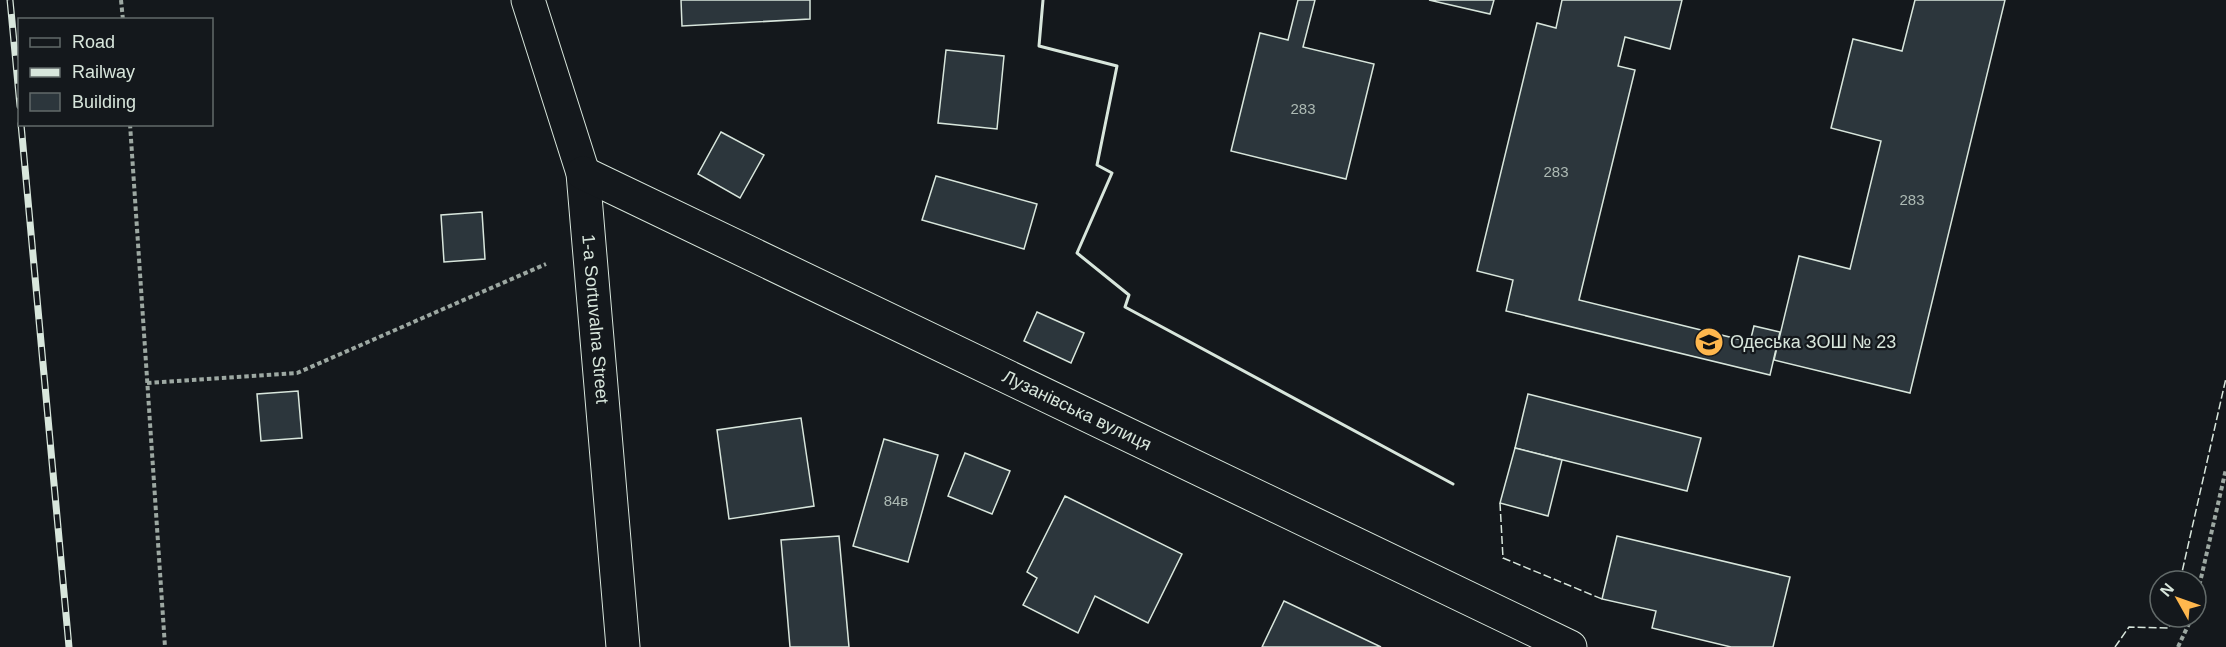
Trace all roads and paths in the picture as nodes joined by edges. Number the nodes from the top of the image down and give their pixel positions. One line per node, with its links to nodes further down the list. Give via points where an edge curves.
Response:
1 (121, 0): 3 (path)
2 (528, 0): 5 (street, 1-a Sortuvalna Street)
3 (123, 18)
4 (130, 126): 7 (path)
5 (583, 173): 6 (street, 1-a Sortuvalna Street); 13 (street, Лузанівська вулиця)
6 (590, 246): 7 (path, via 297,373); 12 (street, 1-a Sortuvalna Street)
7 (147, 383): 11 (path)
8 (2226, 469): 9 (path)
9 (2203, 569)
10 (2186, 629): 14 (path)
11 (165, 647)
12 (623, 647)
13 (1570, 647)
14 (2178, 647)

